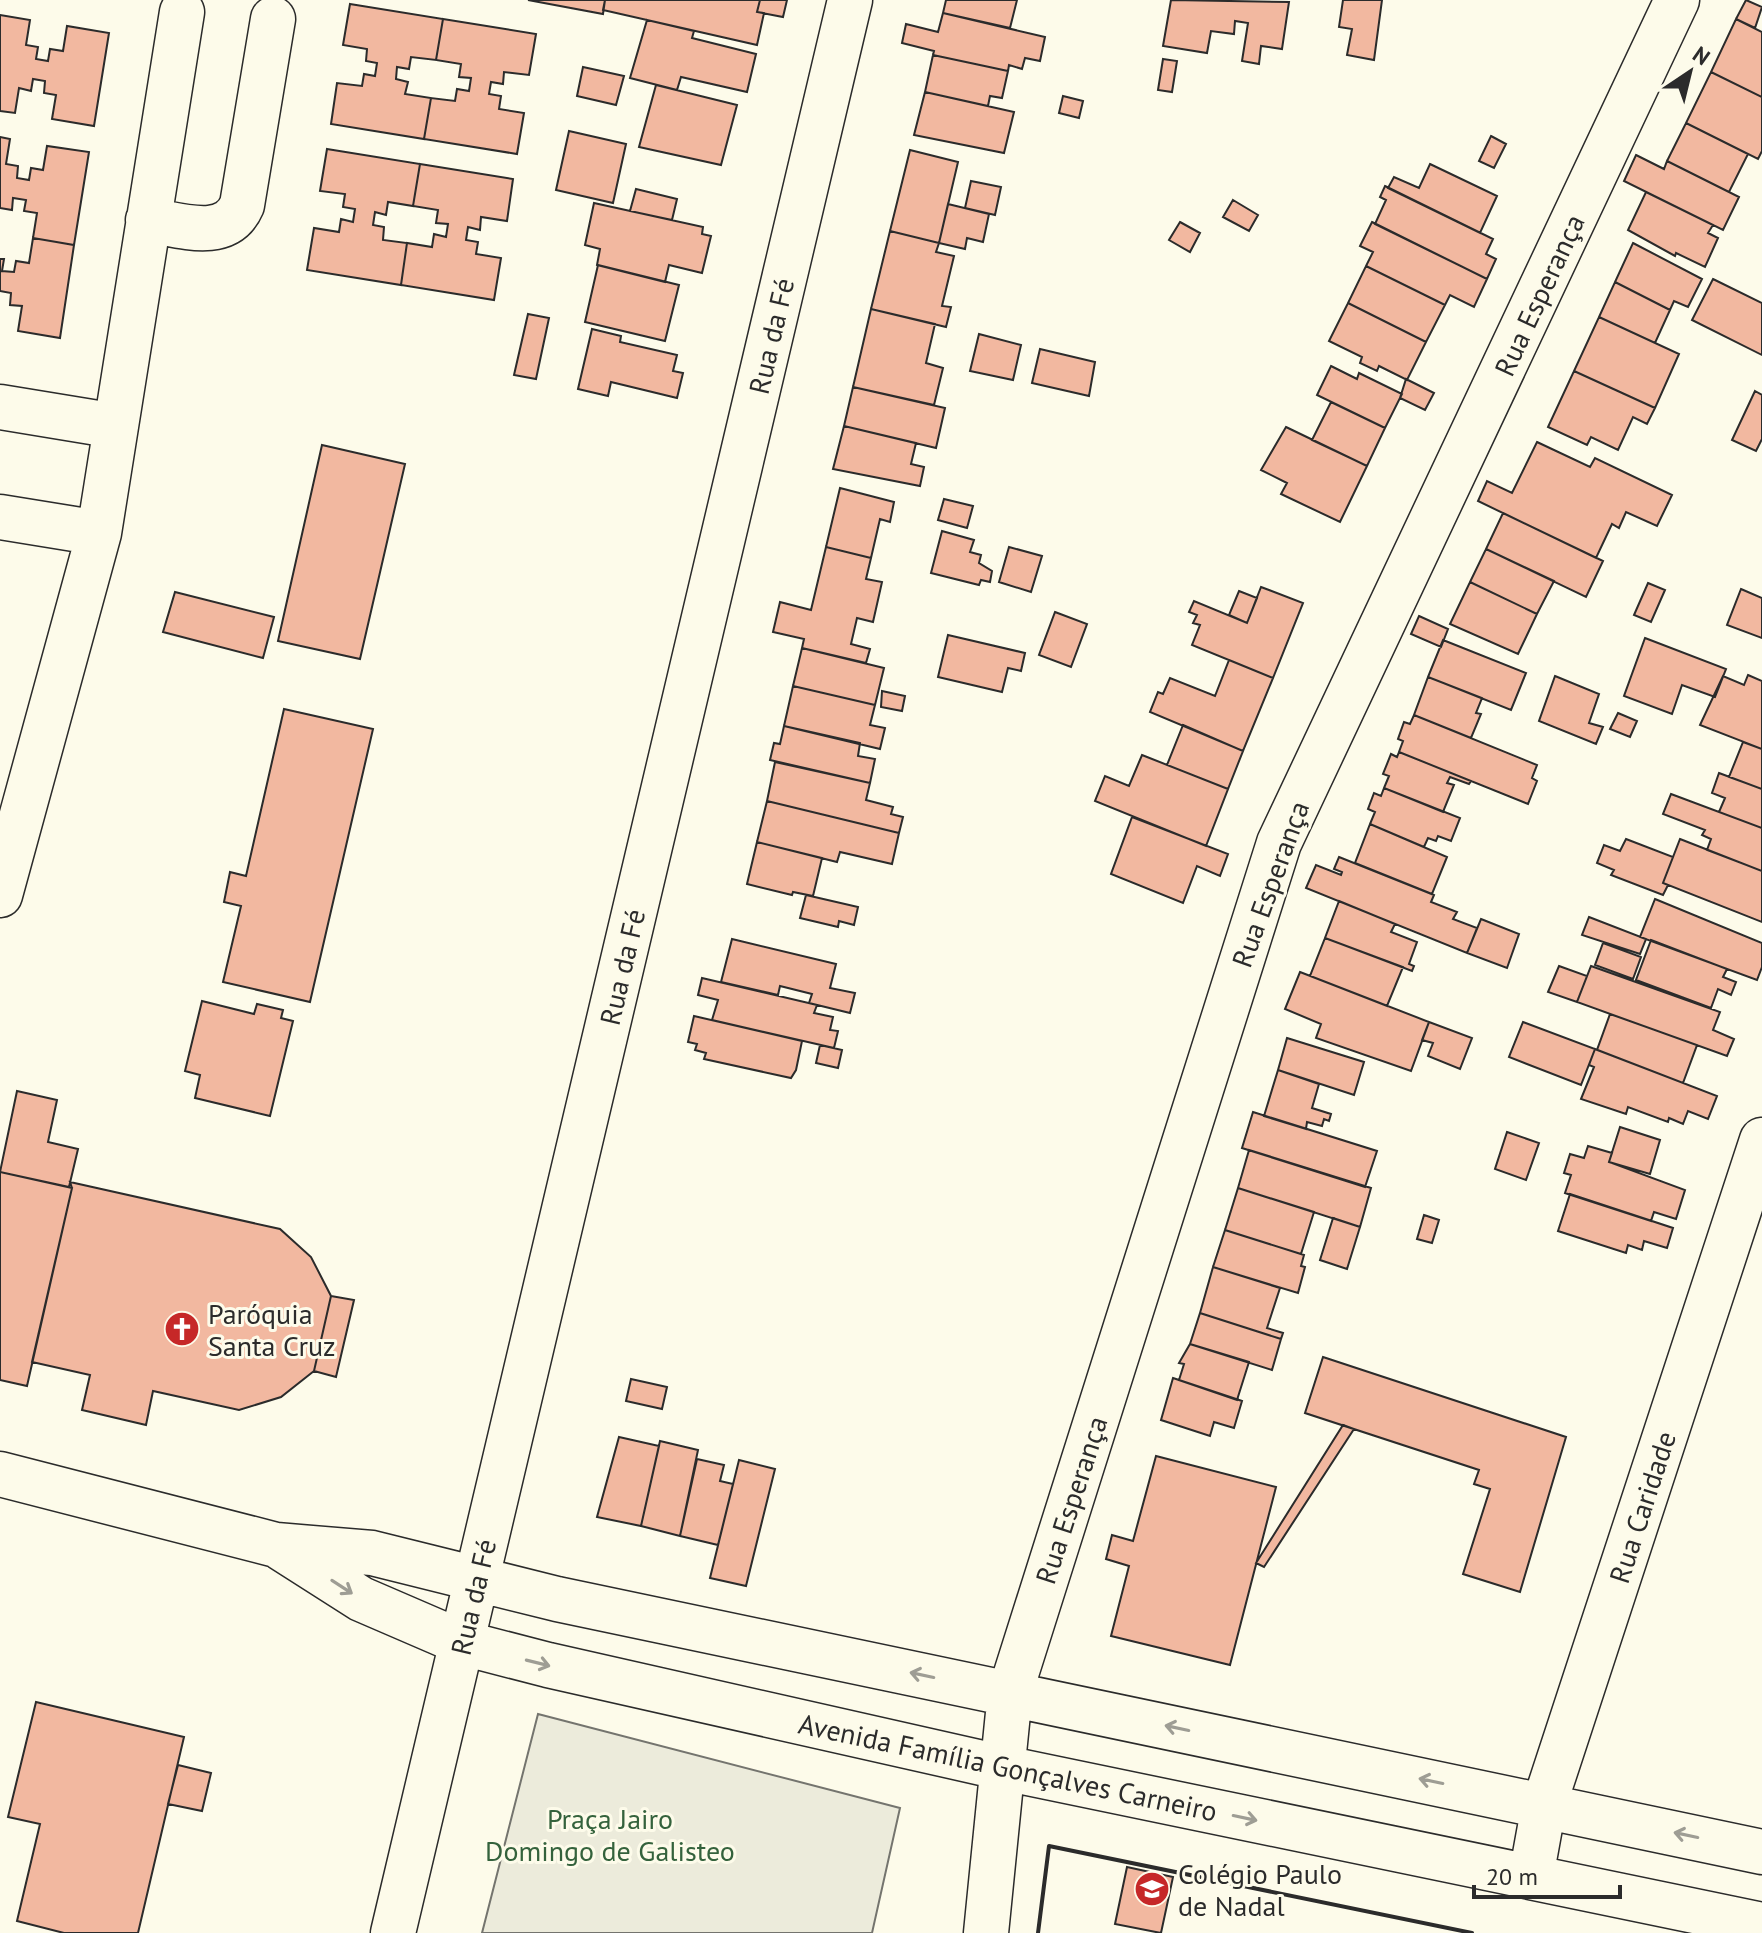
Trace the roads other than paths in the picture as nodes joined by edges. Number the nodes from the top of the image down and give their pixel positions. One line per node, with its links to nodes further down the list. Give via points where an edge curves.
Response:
1 (850, 0): 14 (street, Rua da Fé)
2 (1677, 0): 16 (street, Rua Esperança, via 1279,843)
3 (182, 12): 5 (street)
4 (273, 19): 5 (street, via 236,219 209,229)
5 (148, 220): 7 (street)
6 (0, 407): 7 (street)
7 (116, 426): 9 (street)
8 (0, 517): 9 (street)
9 (99, 533): 10 (street)
10 (3, 875)
11 (1762, 1140): 18 (street, Rua Caridade)
12 (0, 1474): 13 (street, Avenida Família Gonçalves Carneiro)
13 (276, 1545): 14 (street, Avenida Família Gonçalves Carneiro, via 372,1553); 15 (street, Avenida Família Gonçalves Carneiro, one-way to 15, via 361,1599)
14 (477, 1576): 15 (street, Rua da Fé); 16 (street, Avenida Família Gonçalves Carneiro, one-way to 14, via 557,1599)
15 (463, 1643): 17 (street, Avenida Família Gonçalves Carneiro, one-way to 17); 22 (street, Rua da Fé)
16 (1010, 1693): 17 (street, Rua Esperança); 18 (street, Avenida Família Gonçalves Carneiro, one-way to 16)
17 (1004, 1768): 20 (street, Avenida Família Gonçalves Carneiro, one-way to 20); 23 (street, Rua Esperança)
18 (1544, 1805): 19 (street, Avenida Família Gonçalves Carneiro, one-way to 18); 20 (street, Rua Caridade)
19 (1762, 1852)
20 (1531, 1877): 21 (street, Avenida Família Gonçalves Carneiro)
21 (1762, 1925)
22 (393, 1933)
23 (986, 1933)

